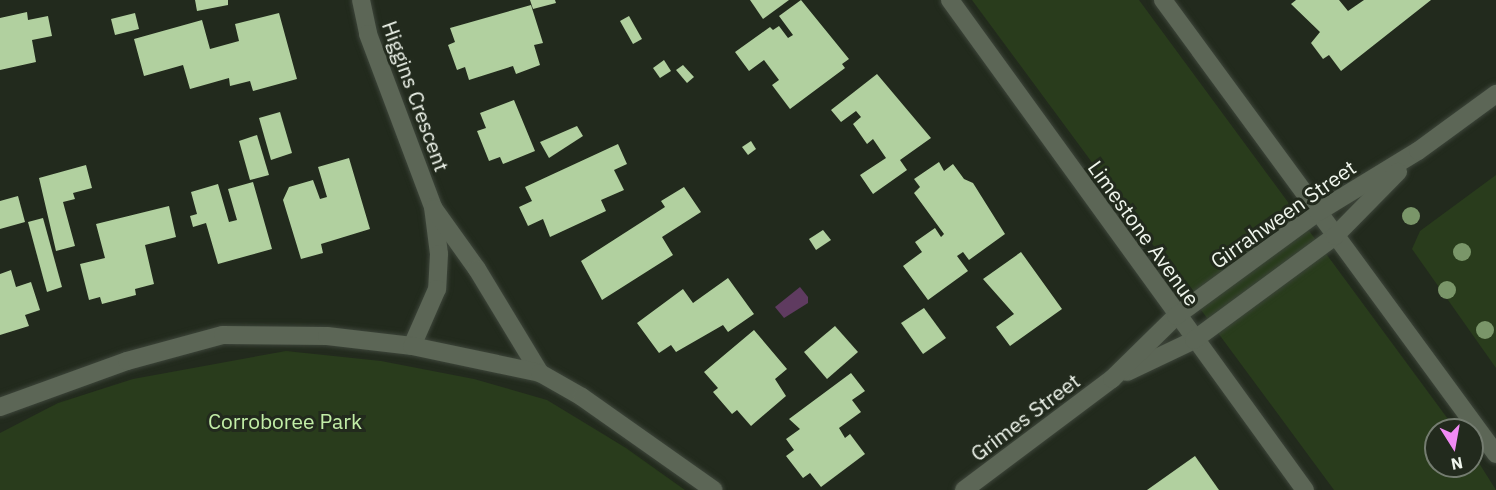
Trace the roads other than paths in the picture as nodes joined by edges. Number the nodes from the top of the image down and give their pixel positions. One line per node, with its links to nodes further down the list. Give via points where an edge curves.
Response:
1 (361, 0): 6 (street, Higgins Crescent, via 368,34)
2 (950, 0): 9 (street, Limestone Avenue)
3 (1163, 0): 7 (street)
4 (1496, 94): 5 (street, Girrahween Street)
5 (1418, 152): 7 (street, Girrahween Street); 8 (street, Girrahween Street)
6 (433, 207): 11 (street, Higgins Crescent, via 439,254 437,289); 12 (street, Higgins Crescent, via 477,269)
7 (1318, 212): 8 (street); 9 (street, Girrahween Street)
8 (1335, 236): 10 (street, Girrahween Street); 15 (street)
9 (1176, 316): 10 (street, Limestone Avenue); 13 (street, Grimes Street)
10 (1194, 340): 13 (street, Grimes Street); 18 (street, Limestone Avenue)
11 (412, 346): 12 (street); 14 (street, via 327,336 223,335 127,362)
12 (540, 373): 16 (street)
13 (1112, 379): 17 (street, Grimes Street)
14 (0, 407)
15 (1496, 454)
16 (714, 490)
17 (964, 490)
18 (1305, 490)

